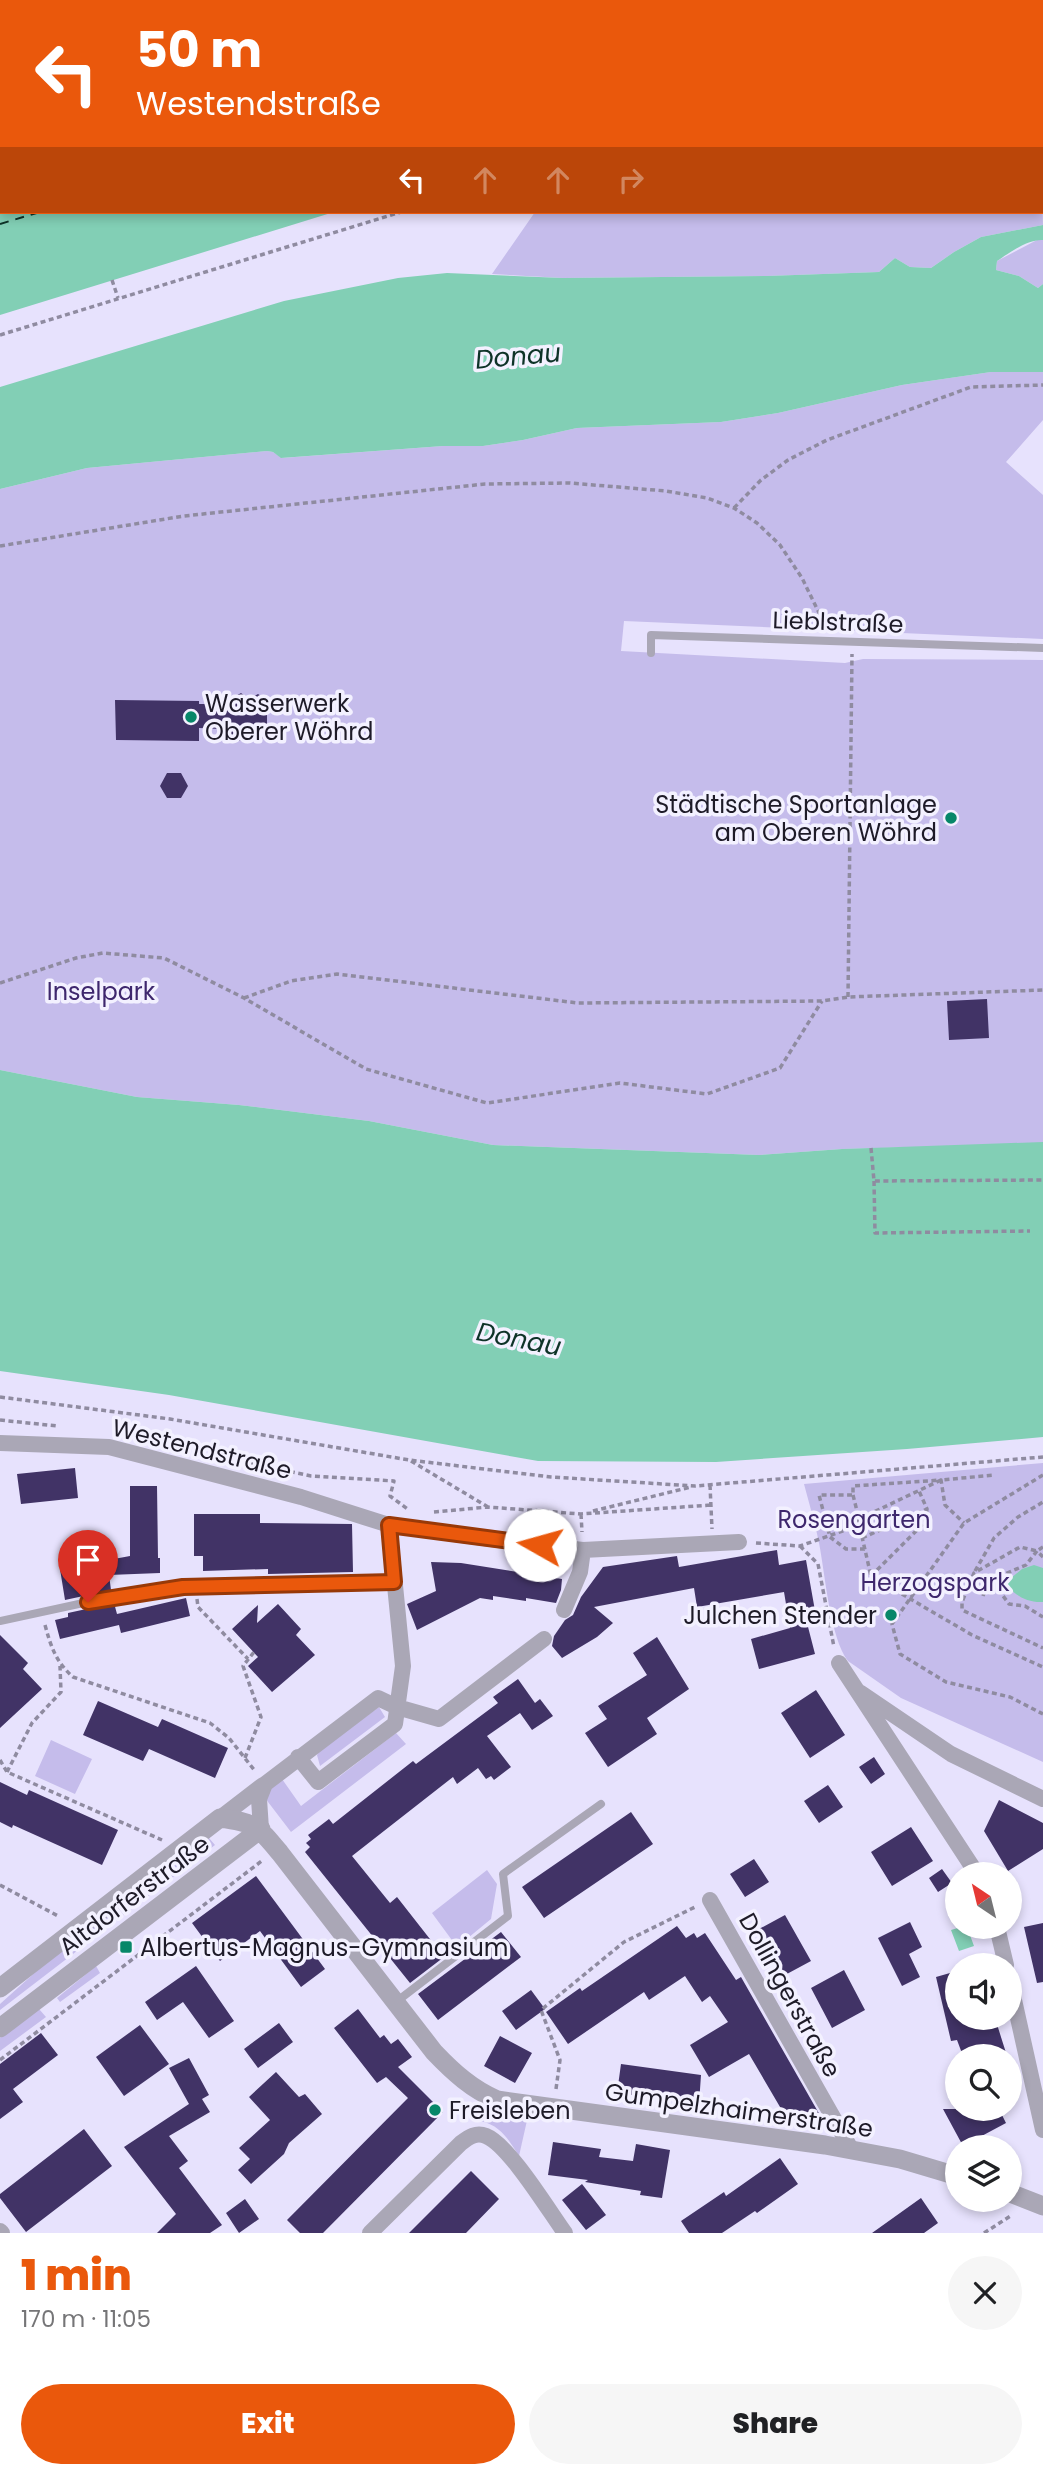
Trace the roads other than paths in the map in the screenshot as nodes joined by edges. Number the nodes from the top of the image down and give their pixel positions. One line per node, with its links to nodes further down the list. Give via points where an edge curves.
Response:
1 (1043, 648): 2 (lane, Lieblstraße, via 651,635)
2 (651, 653)
3 (0, 1443): 4 (street, Westendstraße, via 109,1447 289,1493)
4 (389, 1525): 6 (street, Westendstraße); 7 (street)
5 (740, 1542): 6 (street, Westendstraße)
6 (583, 1550): 8 (street, via 580,1572)
7 (394, 1582): 9 (lane, via 195,1586 111,1597); 13 (street, via 403,1667)
8 (564, 1610)
9 (0, 1621)
10 (544, 1639): 13 (street, Altdorferstraße, via 439,1719)
11 (839, 1663): 12 (street)
12 (852, 1687): 16 (street, via 951,1754); 20 (street)
13 (397, 1707): 14 (street, Altdorferstraße, via 378,1699); 14 (street, via 395,1724 318,1782)
14 (298, 1757): 15 (street, Altdorferstraße)
15 (265, 1784): 18 (street, Altdorferstraße); 19 (street, via 259,1799)
16 (1043, 1798)
17 (601, 1804): 23 (lane, via 503,1874 508,1916)
18 (220, 1818): 19 (street, via 250,1822); 22 (street, Altdorferstraße)
19 (261, 1829): 23 (street, Gumpelzhaimerstraße); 24 (street, Altdorferstraße)
20 (969, 1862)
21 (710, 1900): 27 (street, Dollingerstraße)
22 (0, 1988)
23 (396, 2002): 27 (street, Gumpelzhaimerstraße, via 456,2075 497,2100)
24 (0, 2028)
25 (1021, 2030): 26 (street)
26 (1043, 2130)
27 (851, 2149): 28 (street, Gumpelzhaimerstraße)
28 (945, 2172)
29 (1022, 2196): 30 (street)
30 (1040, 2200)
31 (370, 2233): 32 (street, via 475,2134 506,2151)
32 (565, 2233)

